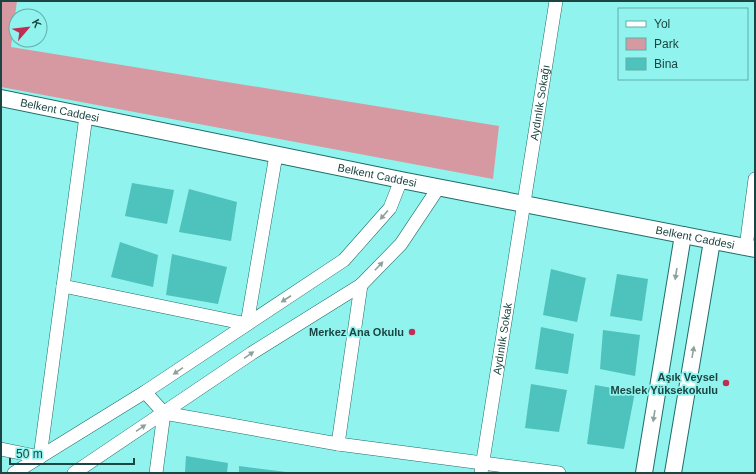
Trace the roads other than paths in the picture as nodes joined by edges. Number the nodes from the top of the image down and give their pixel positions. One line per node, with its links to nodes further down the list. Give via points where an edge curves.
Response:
1 (556, 1): 8 (street, Aydınlık Sokağı)
2 (1, 98): 3 (street, Belkent Caddesi)
3 (86, 116): 4 (street, Belkent Caddesi); 13 (street)
4 (276, 155): 6 (street, Belkent Caddesi); 14 (street)
5 (755, 179): 11 (street)
6 (401, 180): 7 (street, Belkent Caddesi); 14 (street, one-way to 14, via 390,208 344,260)
7 (439, 187): 8 (street, Belkent Caddesi); 12 (street, one-way to 7, via 401,244)
8 (524, 205): 9 (street, Belkent Caddesi); 20 (street, Aydınlık Sokak)
9 (683, 235): 10 (street, Belkent Caddesi); 25 (street, one-way to 25)
10 (712, 241): 11 (street, Belkent Caddesi); 26 (street, one-way to 10)
11 (751, 248)
12 (362, 285): 16 (street, one-way to 12, via 252,353); 17 (street)
13 (63, 286): 14 (street); 19 (street)
14 (247, 324): 15 (street, one-way to 15)
15 (146, 392): 16 (street); 19 (street)
16 (164, 413): 17 (street); 22 (street, one-way to 16); 23 (street)
17 (338, 444): 20 (street)
18 (1, 449): 19 (street)
19 (40, 457): 21 (street)
20 (482, 468): 24 (street)
21 (14, 473)
22 (74, 473)
23 (156, 473)
24 (559, 473)
25 (644, 473)
26 (673, 473)

